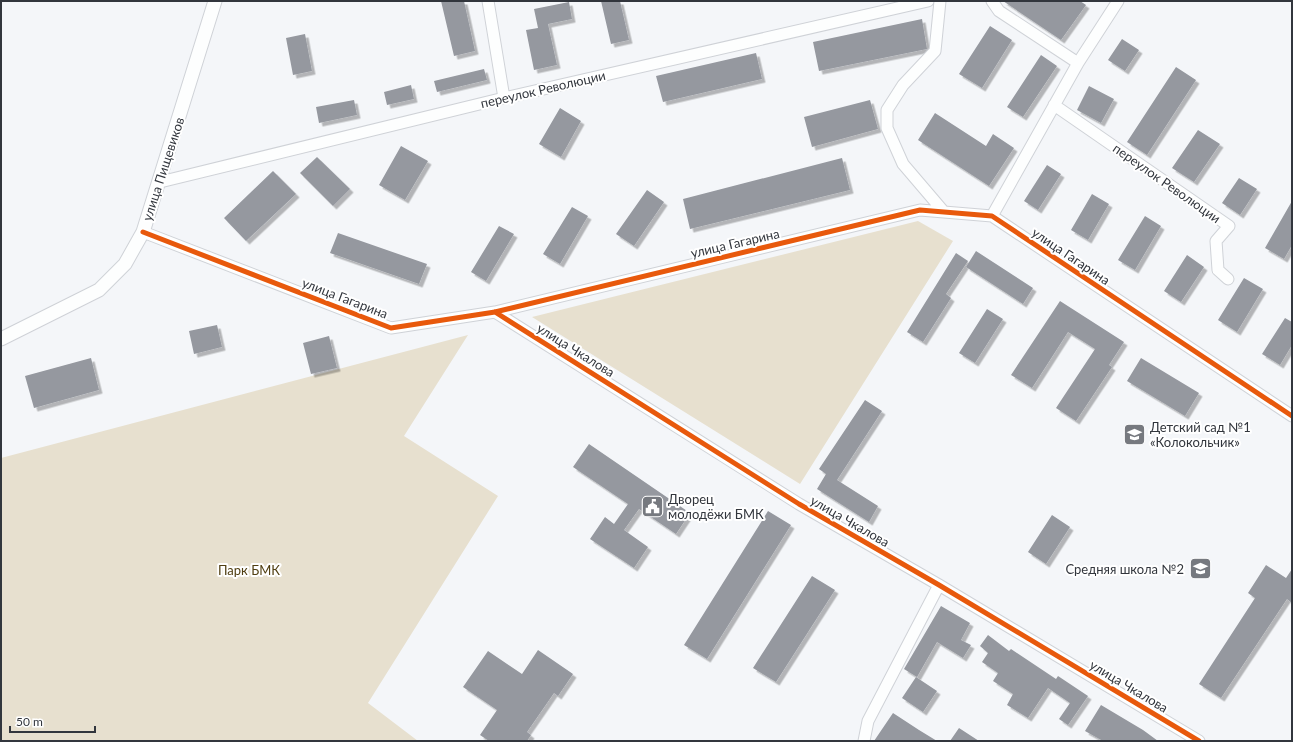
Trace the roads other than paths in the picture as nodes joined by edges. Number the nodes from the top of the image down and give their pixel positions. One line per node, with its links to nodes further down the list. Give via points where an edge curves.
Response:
1 (215, 1): 10 (street, улица Пищевиков)
2 (488, 1): 8 (street)
3 (928, 1): 8 (street, переулок Революции)
4 (940, 1): 11 (street, via 935,51 903,85 887,110 887,128 904,164)
5 (992, 1): 7 (street, via 999,11)
6 (1118, 1): 7 (street)
7 (1078, 64): 9 (street)
8 (504, 98): 10 (street, переулок Революции)
9 (1054, 105): 12 (street); 14 (street, переулок Революции, via 1228,226 1216,241 1218,270)
10 (160, 182): 13 (street, улица Пищевиков)
11 (944, 212): 12 (street, улица Гагарина); 15 (street, улица Гагарина, via 920,210)
12 (992, 216): 17 (street, улица Гагарина)
13 (143, 232): 15 (street, улица Гагарина, via 391,328); 16 (street, улица Пищевиков, via 125,264 99,290)
14 (1228, 279)
15 (495, 312): 18 (street, улица Чкалова, via 799,504)
16 (1, 338)
17 (1292, 416)
18 (939, 585): 19 (street, via 868,721); 20 (street, улица Чкалова)
19 (864, 741)
20 (1199, 741)

